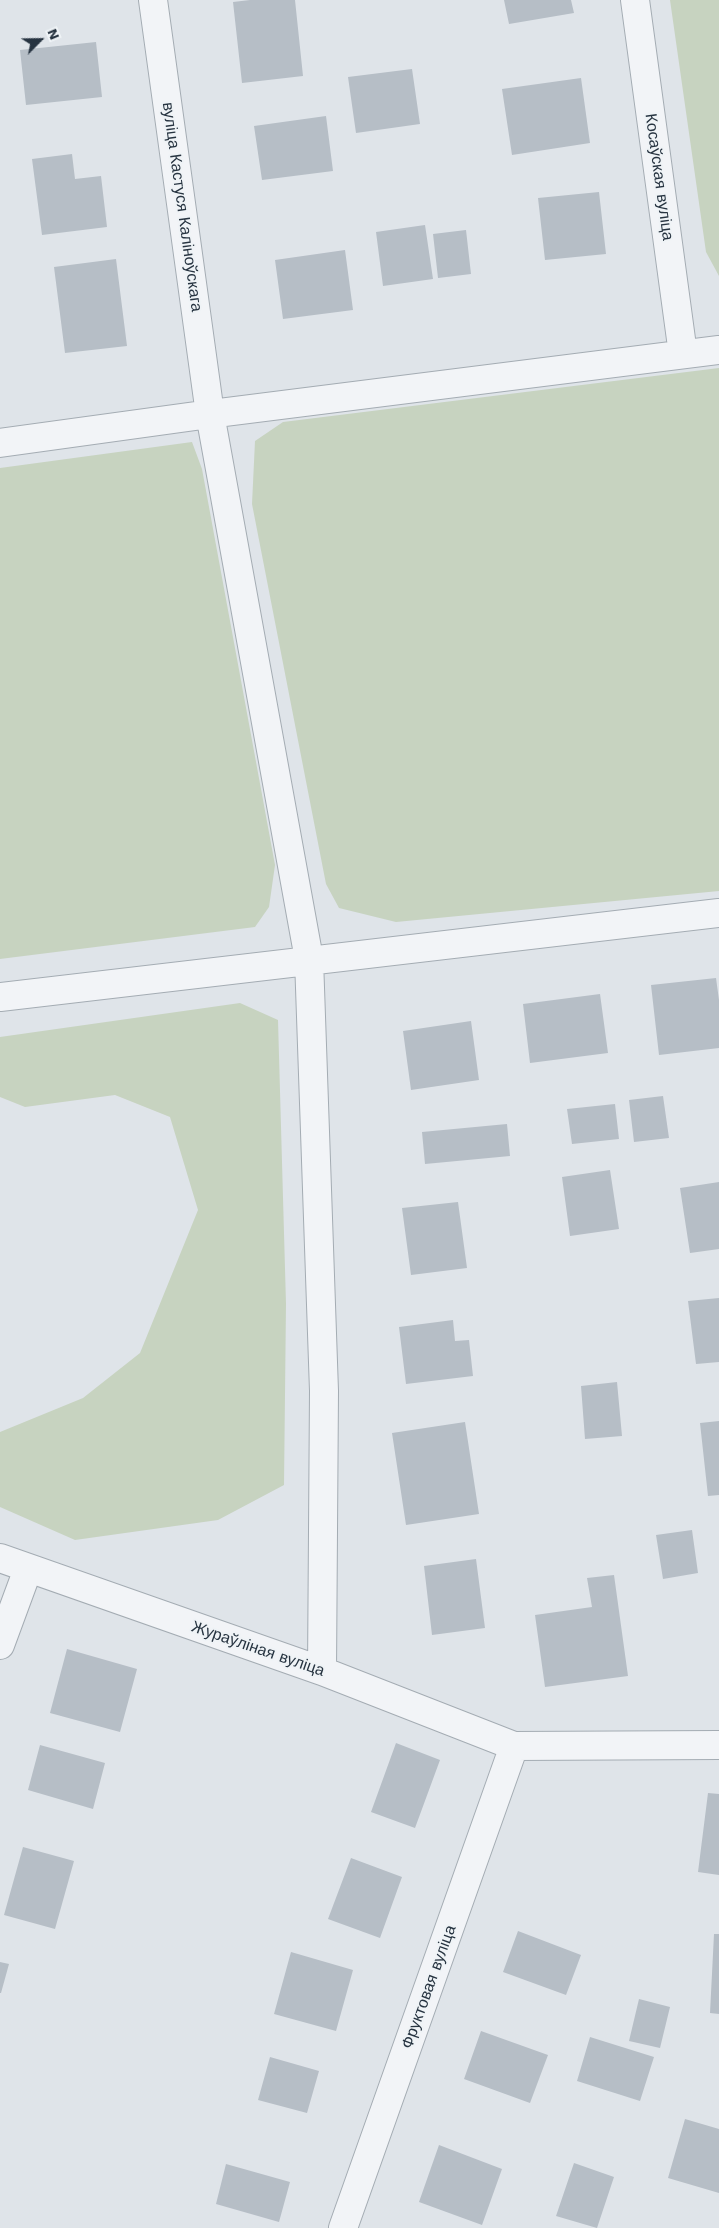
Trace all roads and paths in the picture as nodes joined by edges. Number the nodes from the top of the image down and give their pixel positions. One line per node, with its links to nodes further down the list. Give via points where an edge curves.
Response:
1 (153, 0): 5 (street, вуліца Кастуся Каліноўскага)
2 (636, 0): 4 (street, Косаўская вуліца)
3 (719, 350): 4 (street)
4 (684, 354): 5 (street)
5 (210, 414): 6 (street); 8 (street, вуліца Кастуся Каліноўскага)
6 (0, 443)
7 (719, 913): 8 (street)
8 (309, 959): 9 (street); 13 (street, вуліца Кастуся Каліноўскага, via 324,1391)
9 (0, 996)
10 (0, 1558): 11 (street, Жураўліная вуліца)
11 (28, 1568): 12 (street); 13 (street, Жураўліная вуліца)
12 (0, 1645)
13 (322, 1671): 15 (street, Жураўліная вуліца)
14 (719, 1745): 15 (street)
15 (514, 1746): 16 (street, Фруктовая вуліца)
16 (343, 2228)

